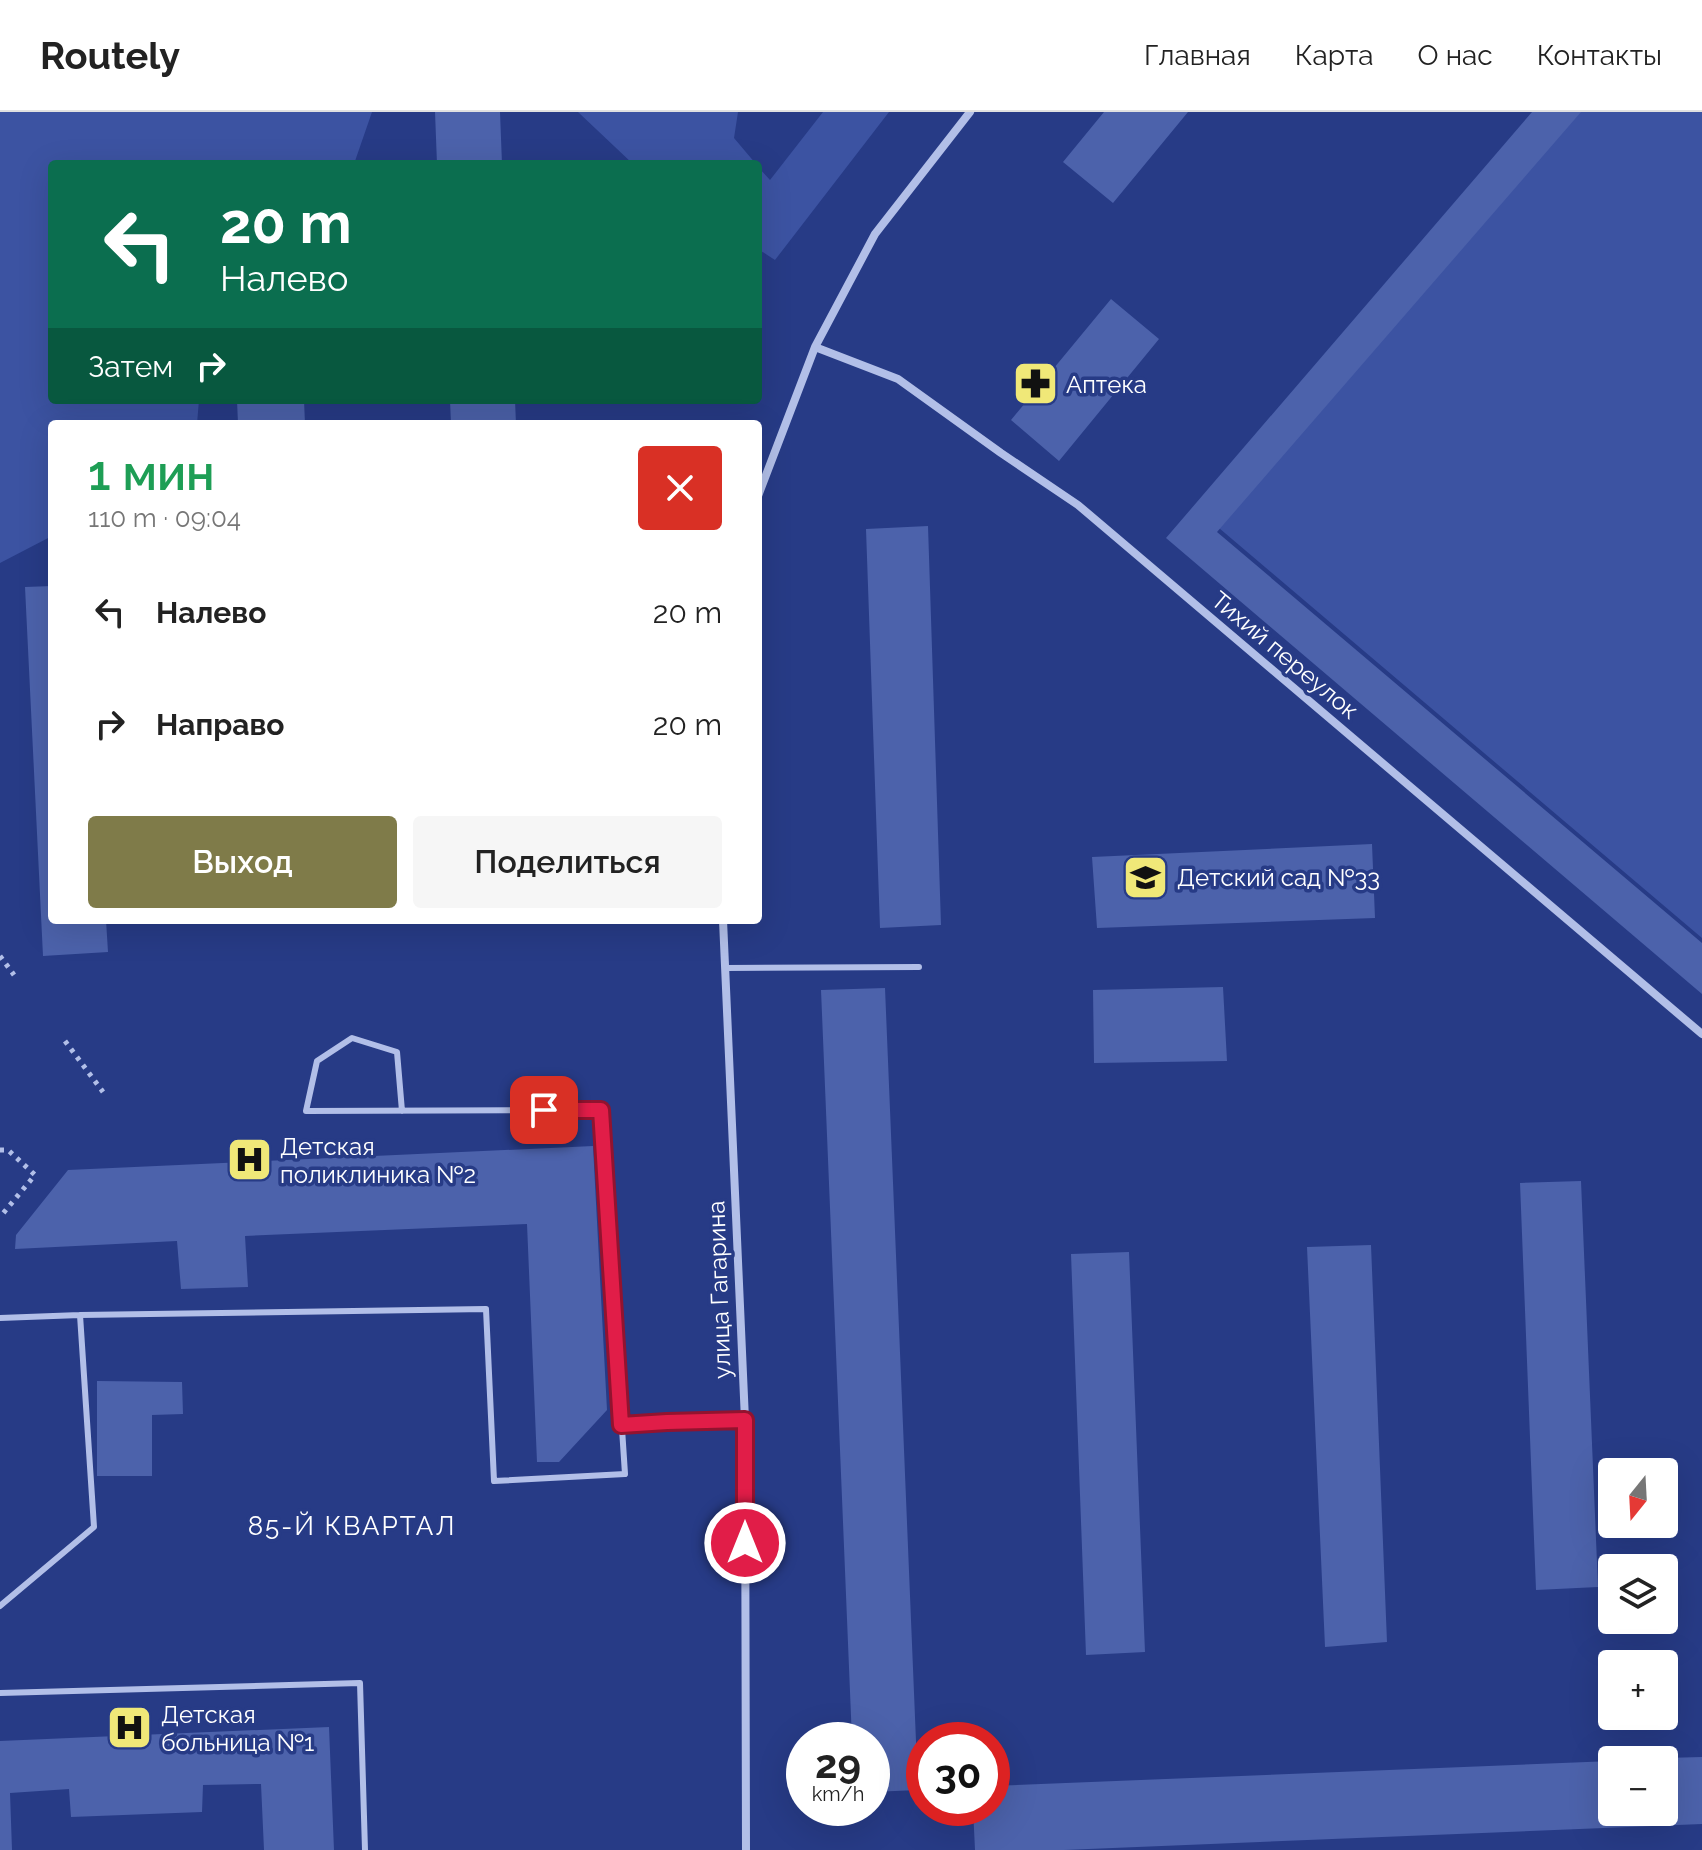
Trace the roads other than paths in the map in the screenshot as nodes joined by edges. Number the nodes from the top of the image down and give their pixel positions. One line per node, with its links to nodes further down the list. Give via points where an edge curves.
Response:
1 (970, 112): 2 (street, via 875,234)
2 (815, 347): 3 (street); 7 (street, Тихий переулок, via 898,379 1078,505)
3 (762, 486)
4 (723, 924): 6 (street, улица Гагарина)
5 (919, 967): 6 (lane)
6 (726, 968): 11 (street, улица Гагарина)
7 (1702, 1034)
8 (402, 1111): 8 (lane, via 306,1111 317,1061 352,1038 397,1052); 12 (lane, via 601,1110)
9 (80, 1315): 10 (lane); 12 (lane, via 486,1309 494,1481 625,1474); 13 (lane, via 94,1527)
10 (0, 1318)
11 (745, 1420): 12 (lane); 16 (street, улица Гагарина)
12 (621, 1425)
13 (0, 1606)
14 (0, 1693): 15 (lane, via 360,1683)
15 (365, 1850)
16 (746, 1850)

